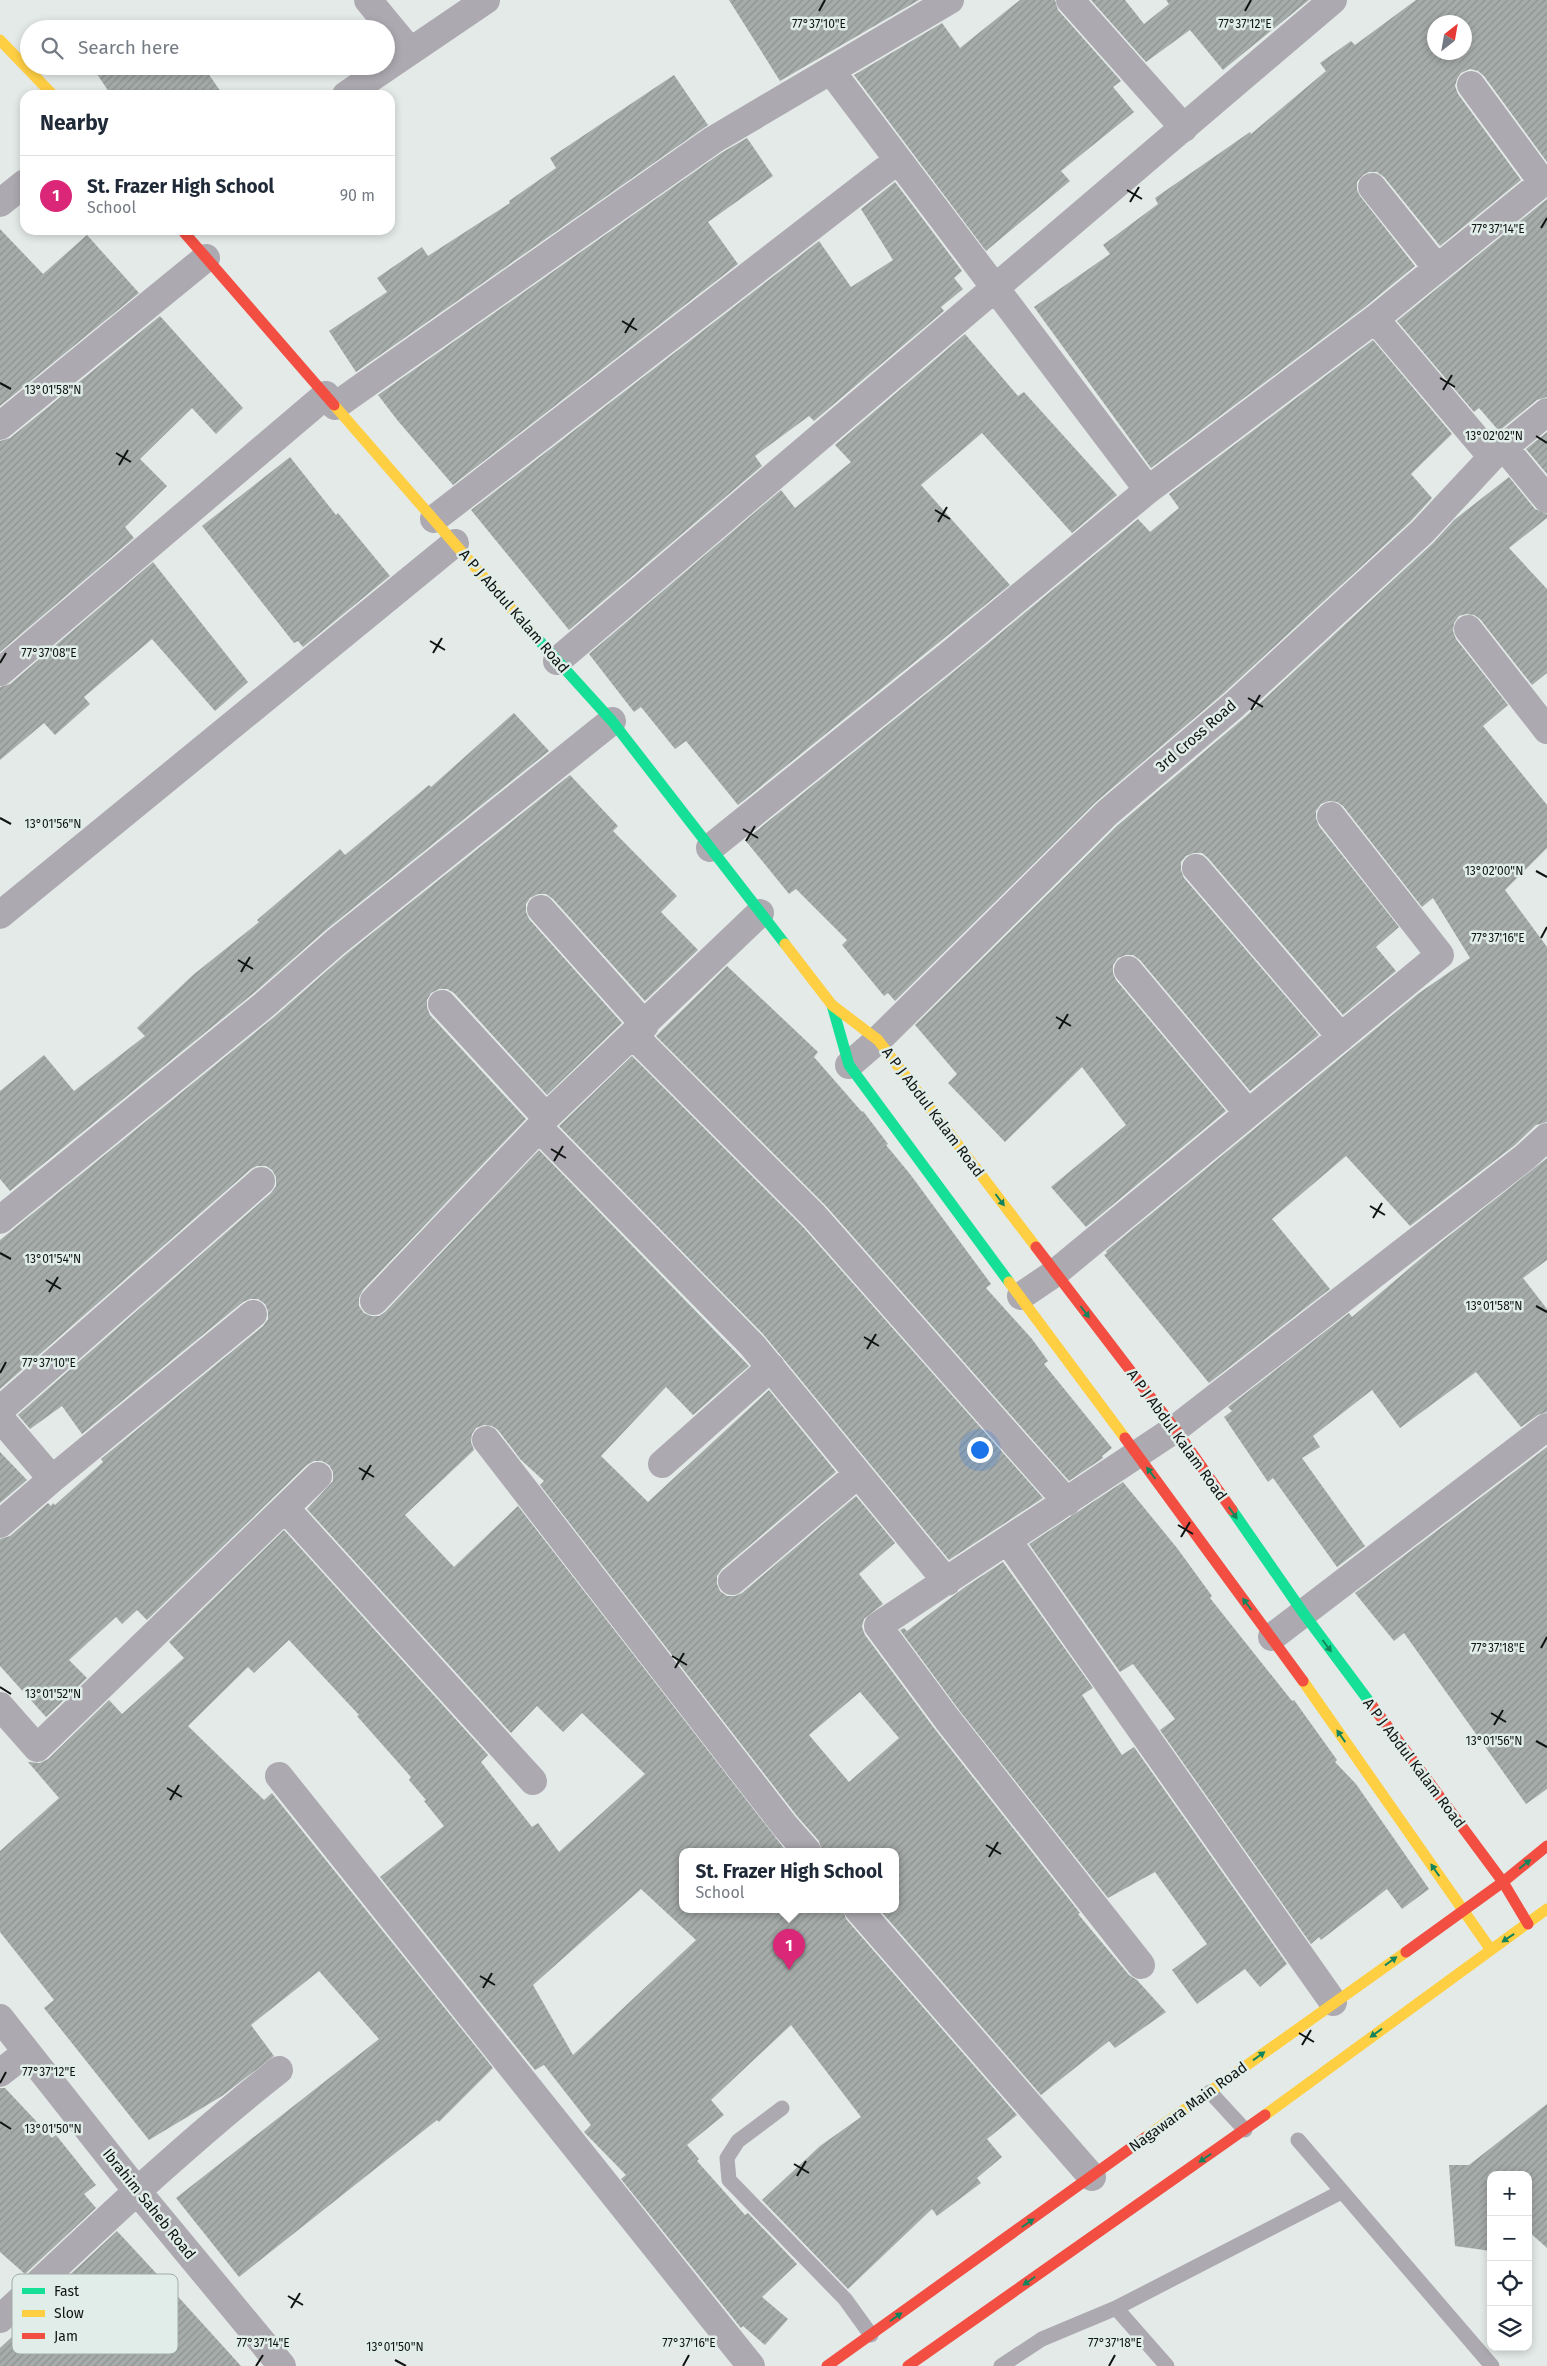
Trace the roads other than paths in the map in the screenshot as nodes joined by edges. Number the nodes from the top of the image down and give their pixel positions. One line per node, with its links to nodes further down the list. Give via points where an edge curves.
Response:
1 (368, 0): 6 (street)
2 (486, 0): 9 (street)
3 (950, 0): 12 (street)
4 (1070, 0): 18 (street)
5 (1333, 0): 18 (street)
6 (384, 20)
7 (395, 33): 9 (street)
8 (0, 40): 10 (street)
9 (410, 51): 11 (street)
10 (20, 61)
11 (395, 61)
12 (830, 71): 19 (street); 29 (street, via 713,140)
13 (34, 75): 16 (street)
14 (375, 75): 17 (street)
15 (1471, 85): 20 (street)
16 (48, 90)
17 (353, 90)
18 (1184, 128): 27 (street)
19 (898, 160): 27 (street); 35 (street)
20 (1545, 181): 26 (street)
21 (20, 187): 23 (street)
22 (1372, 187): 26 (street)
23 (0, 203)
24 (186, 235): 25 (street, A P J Abdul Kalam Road)
25 (206, 258): 29 (street, A P J Abdul Kalam Road); 31 (street)
26 (1437, 268): 28 (street)
27 (995, 288): 33 (street); 38 (street)
28 (1375, 318): 32 (street); 33 (street)
29 (330, 400): 35 (street, A P J Abdul Kalam Road); 39 (street)
30 (1547, 412): 32 (street, 3rd Cross Road)
31 (0, 426)
32 (1498, 452): 34 (street); 53 (street, 3rd Cross Road, via 1414,538 1234,704 1107,813)
33 (1148, 490): 43 (street)
34 (1547, 499)
35 (434, 519): 36 (street, A P J Abdul Kalam Road)
36 (455, 543): 38 (street, A P J Abdul Kalam Road); 47 (street)
37 (1468, 629): 41 (street)
38 (557, 661): 40 (street, A P J Abdul Kalam Road)
39 (0, 672)
40 (612, 721): 43 (street, A P J Abdul Kalam Road); 59 (street, via 336,942 264,1005)
41 (1547, 730)
42 (1331, 816): 52 (street, via 1440,955)
43 (710, 848): 46 (street, A P J Abdul Kalam Road)
44 (1196, 868): 52 (street)
45 (541, 910): 51 (street)
46 (760, 913): 50 (street, A P J Abdul Kalam Road); 51 (street)
47 (0, 915)
48 (1128, 970): 55 (street)
49 (442, 1004): 56 (street)
50 (832, 1005): 53 (street, A P J Abdul Kalam Road); 54 (street, A P J Abdul Kalam Road)
51 (639, 1030): 56 (street); 75 (street, via 814,1216)
52 (1340, 1037): 55 (street)
53 (878, 1040): 54 (street, 3rd Cross Road); 60 (street, A P J Abdul Kalam Road, one-way to 60)
54 (849, 1065): 61 (street, A P J Abdul Kalam Road)
55 (1248, 1113): 60 (street)
56 (543, 1122): 62 (street); 64 (street)
57 (1547, 1137): 68 (street)
58 (261, 1181): 65 (street)
59 (0, 1220)
60 (1055, 1273): 61 (street); 68 (street, A P J Abdul Kalam Road, one-way to 68)
61 (1021, 1296): 70 (street, A P J Abdul Kalam Road)
62 (374, 1301)
63 (253, 1314): 74 (street)
64 (771, 1367): 71 (street); 72 (street)
65 (0, 1410)
66 (0, 1418): 74 (street)
67 (1547, 1428): 81 (street)
68 (1175, 1429): 70 (street); 81 (street, A P J Abdul Kalam Road, one-way to 81)
69 (486, 1440): 87 (street)
70 (1137, 1455): 75 (street); 82 (street, A P J Abdul Kalam Road, one-way to 70)
71 (662, 1464)
72 (858, 1474): 79 (street); 80 (street)
73 (318, 1476): 76 (street)
74 (52, 1480): 77 (street)
75 (1067, 1502): 78 (street)
76 (285, 1508): 83 (street, via 37,1748); 85 (street)
77 (0, 1524)
78 (1008, 1541): 80 (street); 96 (street)
79 (732, 1581)
80 (947, 1582): 95 (street, via 878,1626)
81 (1304, 1614): 82 (street); 88 (street, A P J Abdul Kalam Road, one-way to 88)
82 (1272, 1637): 91 (street, A P J Abdul Kalam Road, one-way to 82)
83 (0, 1706)
84 (279, 1776): 114 (street)
85 (533, 1781)
86 (1547, 1846): 88 (street, Nagawara Main Road, one-way to 86)
87 (804, 1848)
88 (1503, 1882): 89 (street); 91 (street, Nagawara Main Road); 93 (street, A P J Abdul Kalam Road)
89 (1525, 1895)
90 (1545, 1907): 93 (street)
91 (1462, 1910): 94 (street, A P J Abdul Kalam Road); 96 (street, Nagawara Main Road, one-way to 91)
92 (861, 1913): 105 (street)
93 (1528, 1924): 94 (street, one-way to 94)
94 (1490, 1950): 103 (street, one-way to 103)
95 (1141, 1965)
96 (1333, 2002): 101 (street, Nagawara Main Road, one-way to 96)
97 (0, 2018): 98 (street, Ibrahim Saheb Road)
98 (27, 2052): 100 (street); 106 (street, Ibrahim Saheb Road)
99 (279, 2070): 106 (street, via 230,2108)
100 (0, 2073)
101 (1210, 2092): 103 (lane); 105 (street, Nagawara Main Road)
102 (782, 2108): 112 (lane, via 738,2141 727,2158 729,2180 845,2299)
103 (1245, 2130): 116 (street, one-way to 116)
104 (1298, 2140): 107 (lane)
105 (1092, 2177): 112 (street, Nagawara Main Road, one-way to 105)
106 (137, 2191): 108 (street); 113 (street, Ibrahim Saheb Road)
107 (1341, 2192): 109 (lane); 119 (lane)
108 (49, 2274)
109 (1116, 2308): 117 (lane, via 1042,2339); 118 (lane)
110 (12, 2309): 111 (street)
111 (0, 2320)
112 (871, 2335): 115 (street, Nagawara Main Road)
113 (282, 2365)
114 (751, 2366)
115 (828, 2366)
116 (908, 2366)
117 (1001, 2366)
118 (1166, 2366)
119 (1492, 2366)

